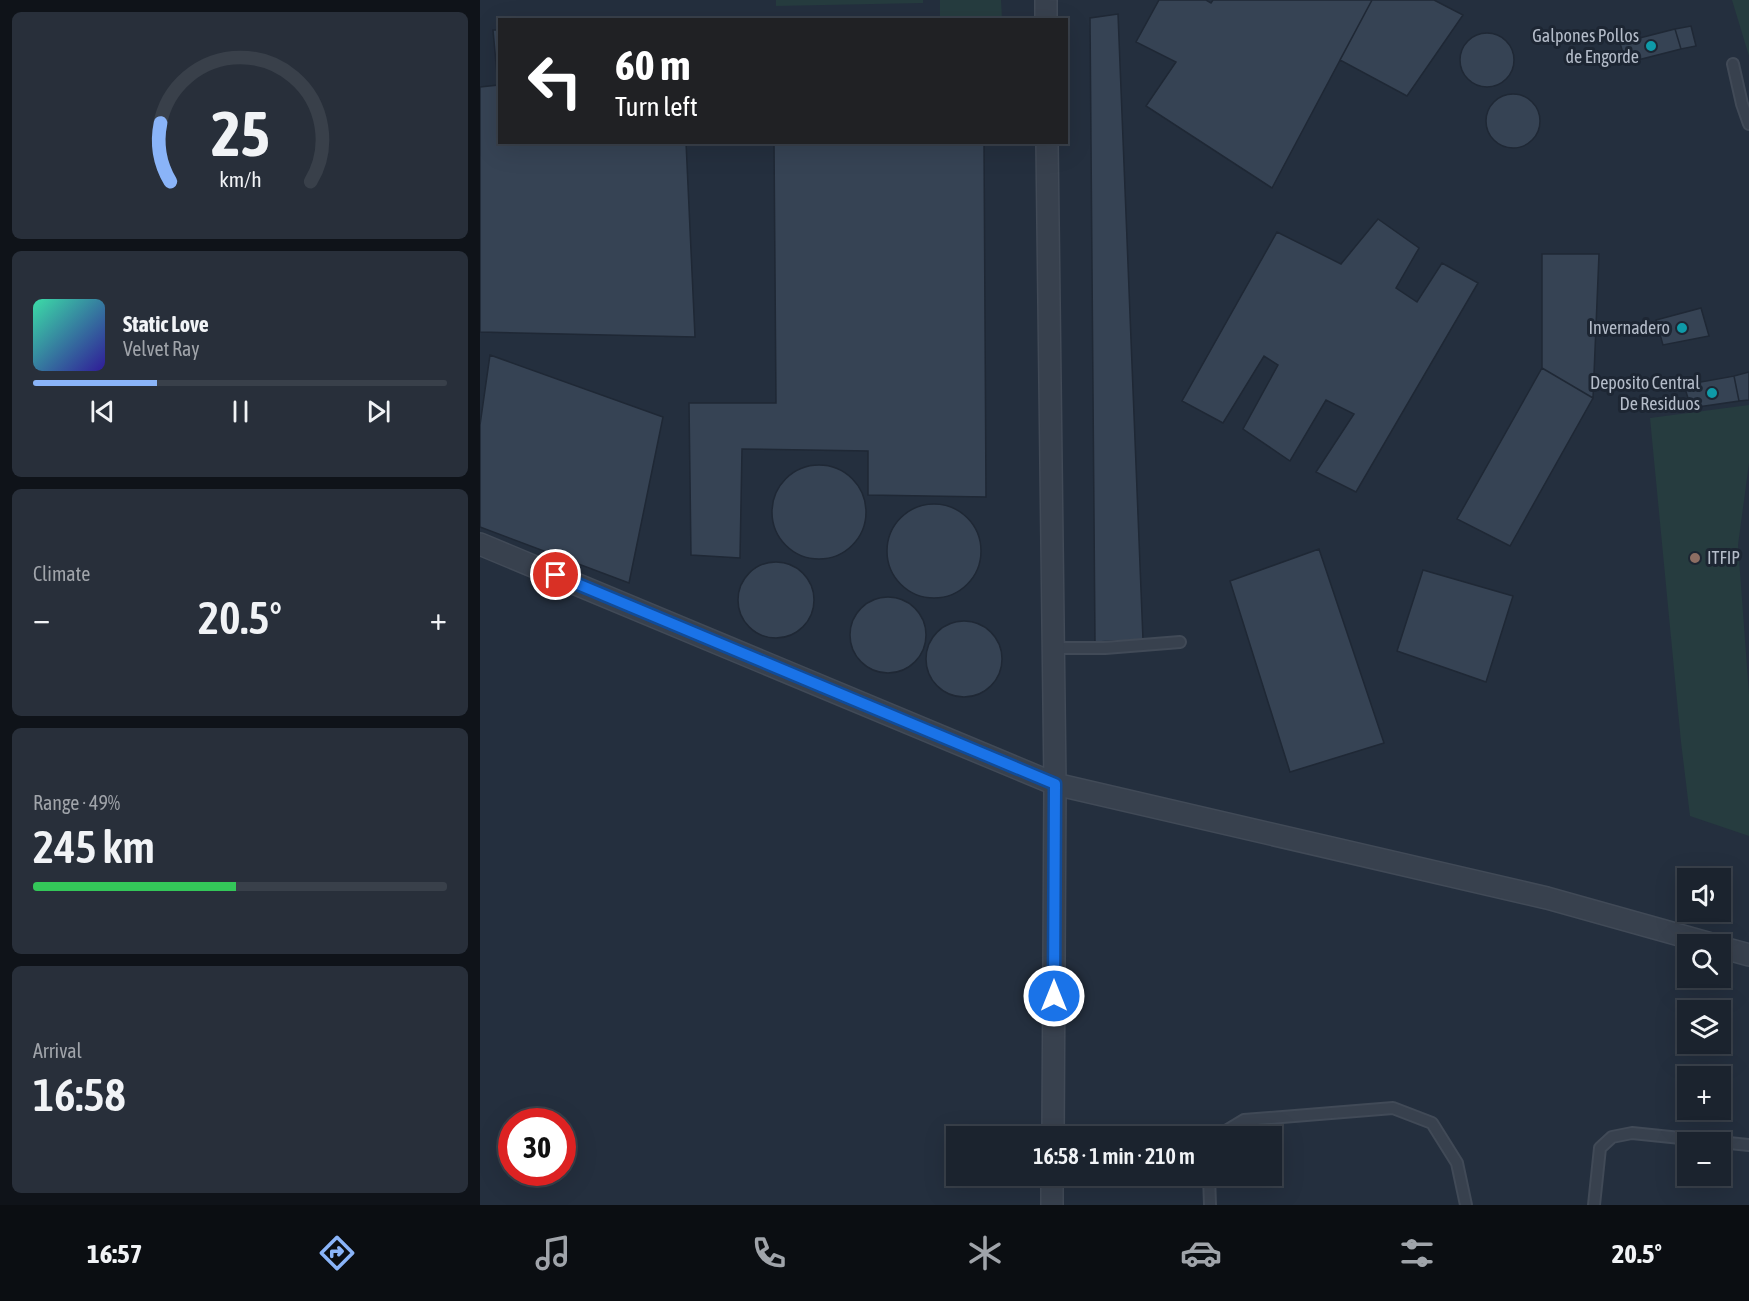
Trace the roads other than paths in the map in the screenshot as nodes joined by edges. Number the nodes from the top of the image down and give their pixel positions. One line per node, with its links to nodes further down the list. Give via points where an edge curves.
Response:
1 (1046, 0): 2 (street)
2 (1046, 18)
3 (1733, 64): 4 (lane)
4 (1749, 124)
5 (1047, 144): 8 (street)
6 (480, 544): 9 (street)
7 (1180, 642): 8 (lane)
8 (1053, 648): 9 (street)
9 (1055, 784): 10 (street, via 1547,898); 13 (street)
10 (1677, 934)
11 (1731, 950): 12 (street)
12 (1749, 955)
13 (1053, 1126)
14 (1234, 1126): 20 (lane, via 1244,1120 1393,1108 1432,1123 1457,1163)
15 (1749, 1145): 21 (lane, via 1632,1133 1612,1137 1600,1148)
16 (1052, 1186): 18 (street)
17 (1209, 1186): 19 (lane)
18 (1052, 1205)
19 (1210, 1205)
20 (1466, 1205)
21 (1594, 1205)

